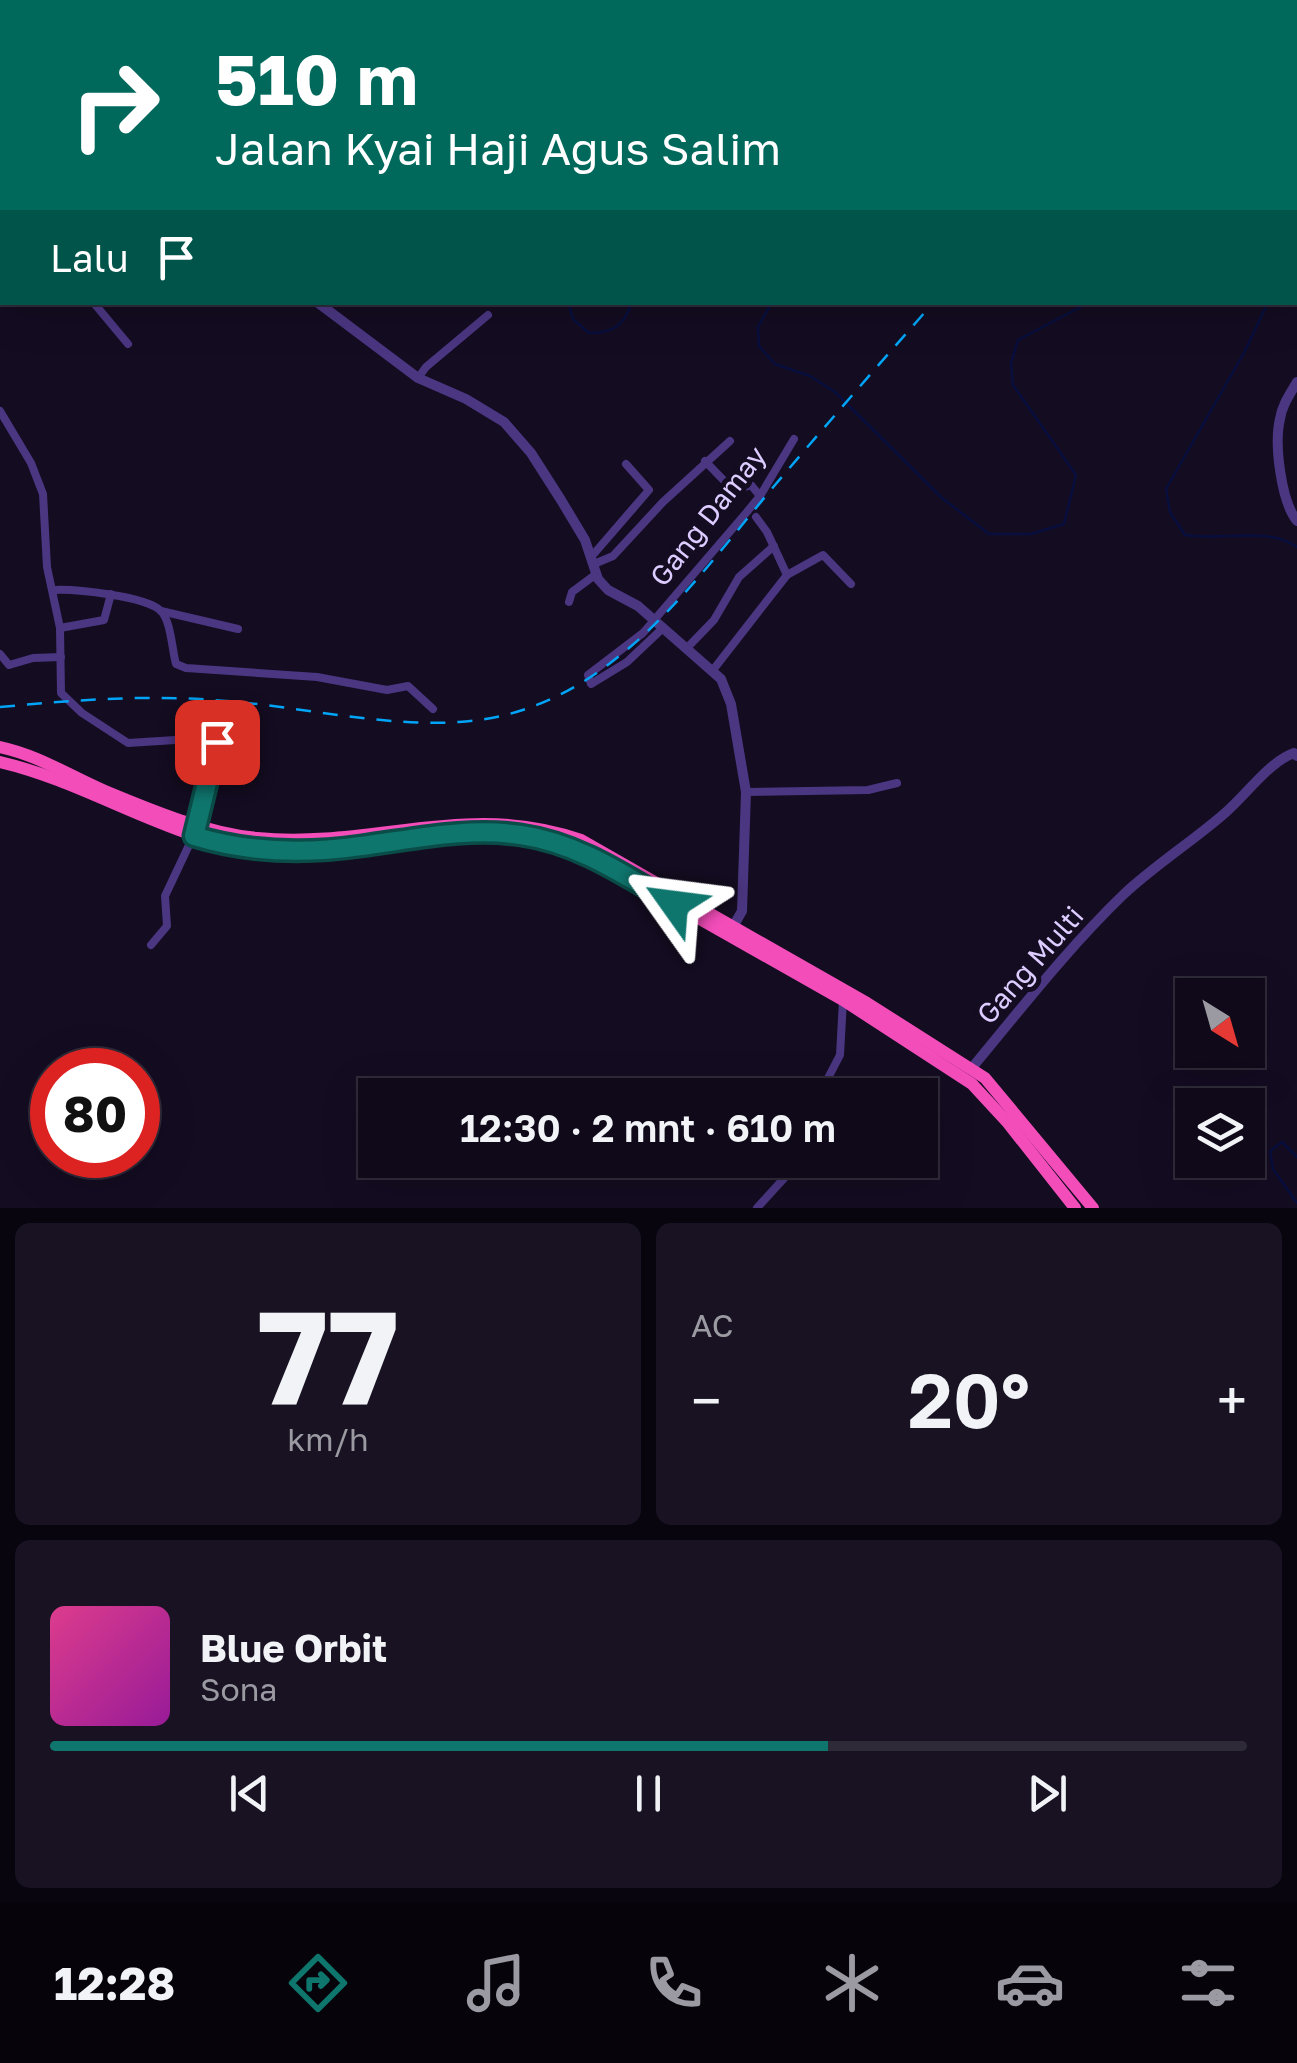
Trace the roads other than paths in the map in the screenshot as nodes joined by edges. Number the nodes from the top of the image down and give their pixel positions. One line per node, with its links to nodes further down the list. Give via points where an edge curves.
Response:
1 (96, 305): 4 (street)
2 (321, 305): 5 (street)
3 (488, 315): 5 (street)
4 (128, 344)
5 (418, 378): 16 (street, via 504,422 531,453)
6 (1297, 382): 14 (street, via 1278,428 1284,494)
7 (0, 412): 19 (street, via 39,480)
8 (794, 439): 12 (street, Gang Damay)
9 (730, 441): 10 (street)
10 (704, 461): 12 (street, via 734,491 750,485); 16 (street, via 612,556)
11 (626, 464): 16 (street, via 650,490)
12 (760, 496): 23 (street, Gang Damay)
13 (756, 516): 15 (street)
14 (1297, 521)
15 (774, 546): 17 (street); 26 (street, via 739,577 714,620)
16 (594, 565): 21 (street); 23 (street, via 608,590)
17 (787, 575): 18 (street, via 823,555); 29 (street)
18 (851, 584)
19 (54, 590): 20 (street); 24 (street)
20 (111, 594): 22 (street); 24 (street, via 104,620)
21 (569, 602)
22 (161, 611): 25 (street); 31 (street, via 176,664 186,668 316,677 387,690 408,686)
23 (659, 624): 26 (street); 30 (street, Gang Damay)
24 (60, 628): 28 (street)
25 (238, 629)
26 (686, 649): 29 (street)
27 (0, 654): 28 (street, via 9,666)
28 (61, 656): 37 (street, via 66,700 128,743 215,739)
29 (713, 670): 36 (street, via 731,704)
30 (591, 672)
31 (433, 710)
32 (0, 747): 37 (highway)
33 (1297, 756): 41 (street, Gang Multi, via 1270,767 1126,893)
34 (0, 762): 37 (highway)
35 (897, 783): 36 (street, via 868,790)
36 (746, 792): 38 (street, via 742,911)
37 (196, 831): 38 (highway, via 322,840 444,824 526,824 581,840); 39 (street, via 165,896 167,926)
38 (731, 931): 40 (highway); 41 (highway)
39 (151, 944)
40 (843, 1000): 42 (street, via 840,1056); 45 (highway, via 972,1084)
41 (971, 1069): 46 (highway, via 1002,1096)
42 (829, 1078)
43 (785, 1178): 44 (street)
44 (757, 1208)
45 (1075, 1208)
46 (1092, 1208)

